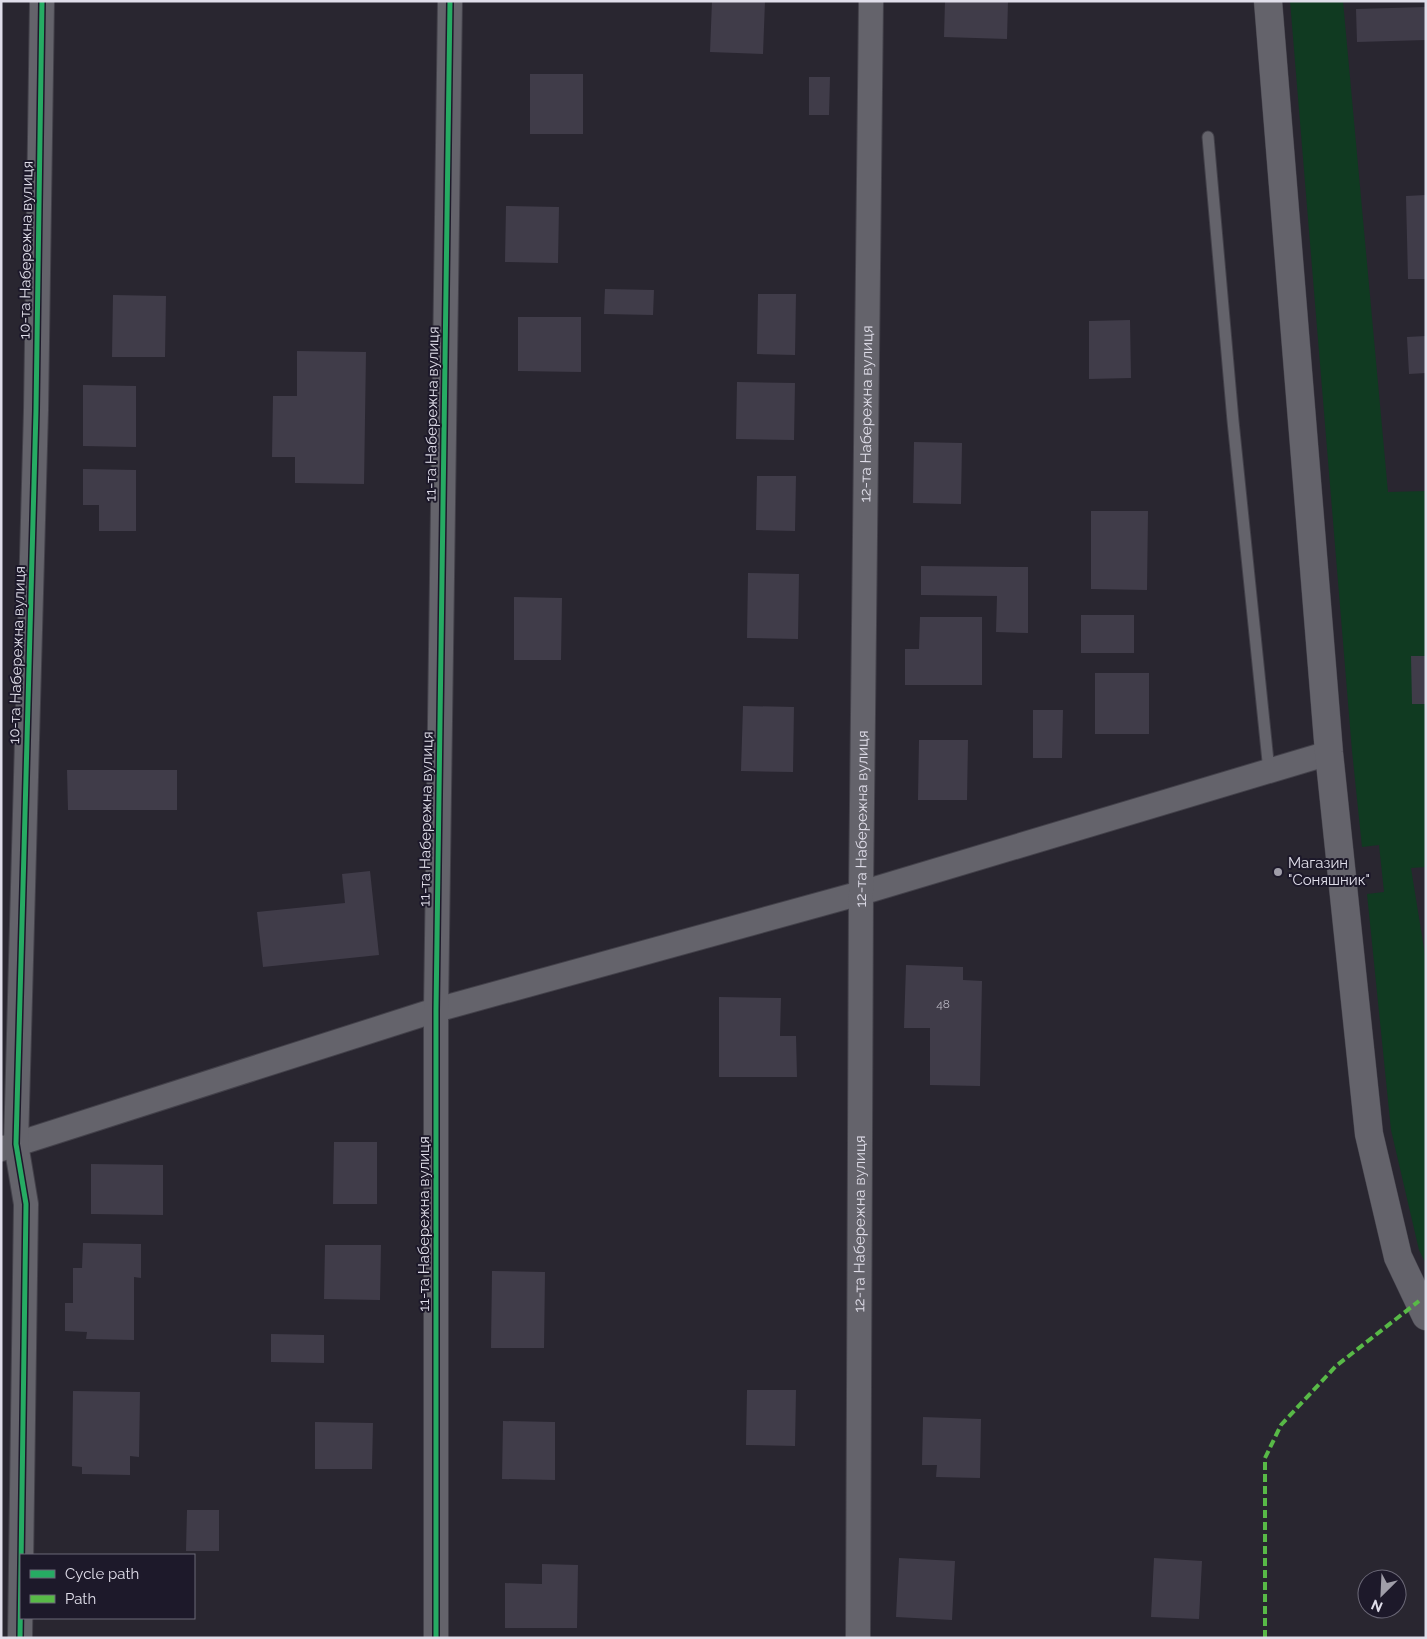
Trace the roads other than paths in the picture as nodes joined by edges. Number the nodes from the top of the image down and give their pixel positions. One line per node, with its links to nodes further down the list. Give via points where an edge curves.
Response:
1 (42, 1): 10 (street, 10-та Набережна вулиця, via 36,410)
2 (450, 1): 9 (street, 11-та Набережна вулиця)
3 (871, 1): 8 (street, 12-та Набережна вулиця)
4 (1268, 1): 6 (street)
5 (1208, 137): 7 (lane)
6 (1329, 753): 7 (street); 11 (street, via 1369,1134 1398,1258)
7 (1269, 771): 8 (street)
8 (861, 893): 9 (street); 16 (street, 12-та Набережна вулиця)
9 (436, 1010): 10 (street); 15 (street, 11-та Набережна вулиця)
10 (9, 1146): 12 (street, 10-та Набережна вулиця, via 26,1204)
11 (1426, 1316)
12 (21, 1554)
13 (20, 1619): 14 (street, 10-та Набережна вулиця)
14 (20, 1638)
15 (436, 1638)
16 (858, 1638)

